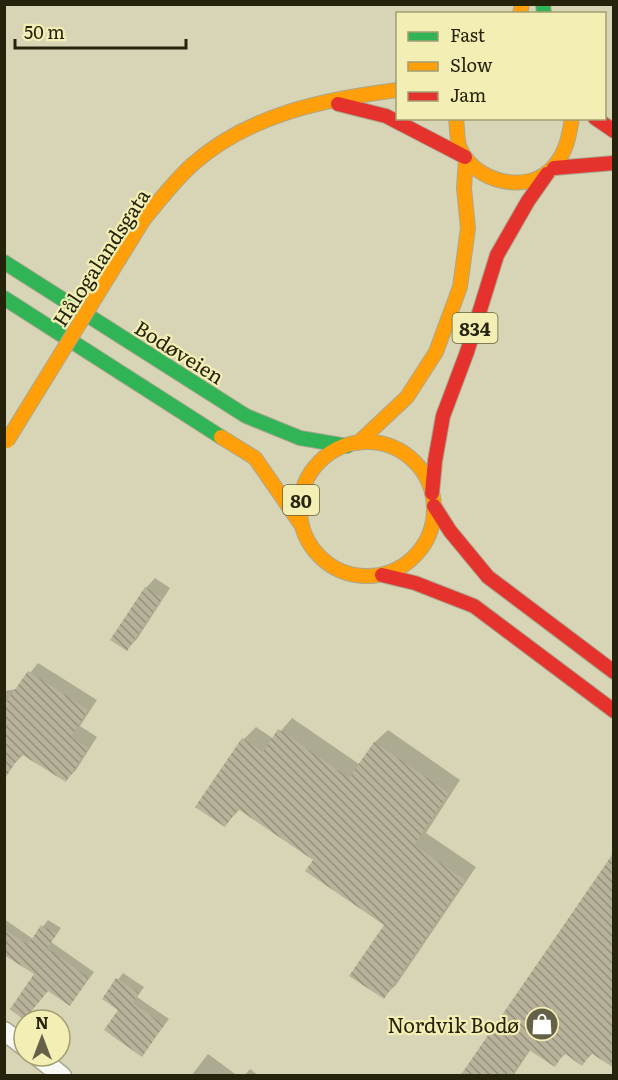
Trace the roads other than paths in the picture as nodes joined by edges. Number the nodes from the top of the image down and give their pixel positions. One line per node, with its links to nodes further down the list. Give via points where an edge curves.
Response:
1 (396, 90): 2 (main road, Hålogalandsgata)
2 (329, 102): 7 (main road, Hålogalandsgata, via 386,116); 12 (main road, Hålogalandsgata, bridge, via 305,105 243,129 216,146 178,180 144,219)
3 (456, 120): 7 (main road, 834, via 458,140)
4 (572, 120): 9 (main road, 834, via 568,148)
5 (598, 120): 6 (main road)
6 (614, 131)
7 (466, 158): 9 (main road, Hålogalandsgata, via 486,177 500,182 520,183); 13 (main road, 834, via 468,228 460,288 436,352 407,397)
8 (614, 163): 9 (main road, Hålogalandsgata)
9 (551, 171): 14 (main road, 834, via 528,201 497,255 443,416)
10 (4, 262): 13 (main road, Bodøveien, via 246,416 300,438)
11 (4, 298): 15 (main road, 80, via 255,458)
12 (6, 443)
13 (353, 444): 14 (main road, Bodøveien, via 390,446 408,457 422,471); 15 (main road, 80, via 326,457 309,476 301,499)
14 (433, 499): 16 (main road, 80, via 430,532 417,555); 17 (main road, Bodøveien, via 450,531 488,577)
15 (302, 526): 16 (main road, 80, via 315,552 338,570 367,577)
16 (382, 575): 18 (main road, 80, via 416,583 474,606)
17 (614, 672)
18 (614, 711)

